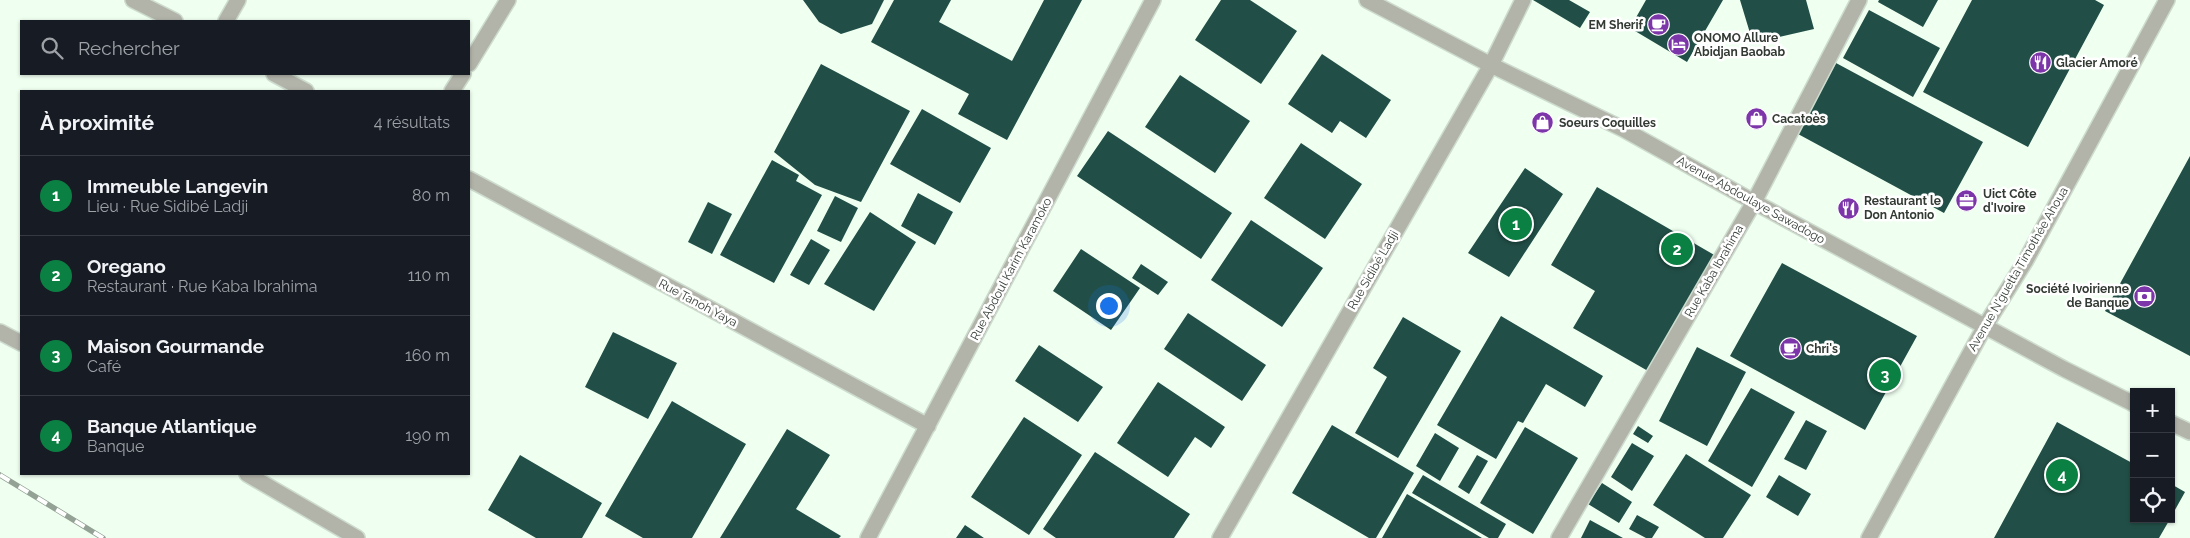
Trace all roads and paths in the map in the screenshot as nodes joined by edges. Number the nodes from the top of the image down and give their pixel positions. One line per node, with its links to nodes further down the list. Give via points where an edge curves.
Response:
1 (133, 0): 9 (street)
2 (238, 0): 10 (street)
3 (508, 0): 11 (street)
4 (1153, 0): 24 (street, Rue Abdoul Karim Karamoko)
5 (1367, 0): 12 (street, Avenue Abdoulaye Sawadogo)
6 (1524, 0): 12 (street, Rue Sidibé Ladji)
7 (1859, 0): 18 (street, Rue Kaba Ibrahima)
8 (2167, 0): 19 (street, Avenue N'guetta Timothée Ahoua, via 2026,260)
9 (173, 20)
10 (227, 20)
11 (470, 62)
12 (1491, 65): 18 (street, Avenue Abdoulaye Sawadogo, via 1623,128); 29 (street, Rue Sidibé Ladji)
13 (276, 75): 15 (street)
14 (462, 75): 16 (street)
15 (304, 90)
16 (453, 90)
17 (470, 180): 24 (street, Rue Tanoh Yaya)
18 (1754, 202): 19 (street, Avenue Abdoulaye Sawadogo); 30 (street, Rue Kaba Ibrahima)
19 (1985, 326): 22 (street, Avenue Abdoulaye Sawadogo); 31 (street, Avenue N'guetta Timothée Ahoua)
20 (0, 332): 21 (street)
21 (20, 342)
22 (2130, 402)
23 (2175, 425): 25 (street)
24 (928, 426): 28 (street, Rue Abdoul Karim Karamoko)
25 (2190, 432)
26 (249, 475): 27 (street)
27 (357, 538)
28 (868, 538)
29 (1220, 538)
30 (1559, 538)
31 (1870, 538)

